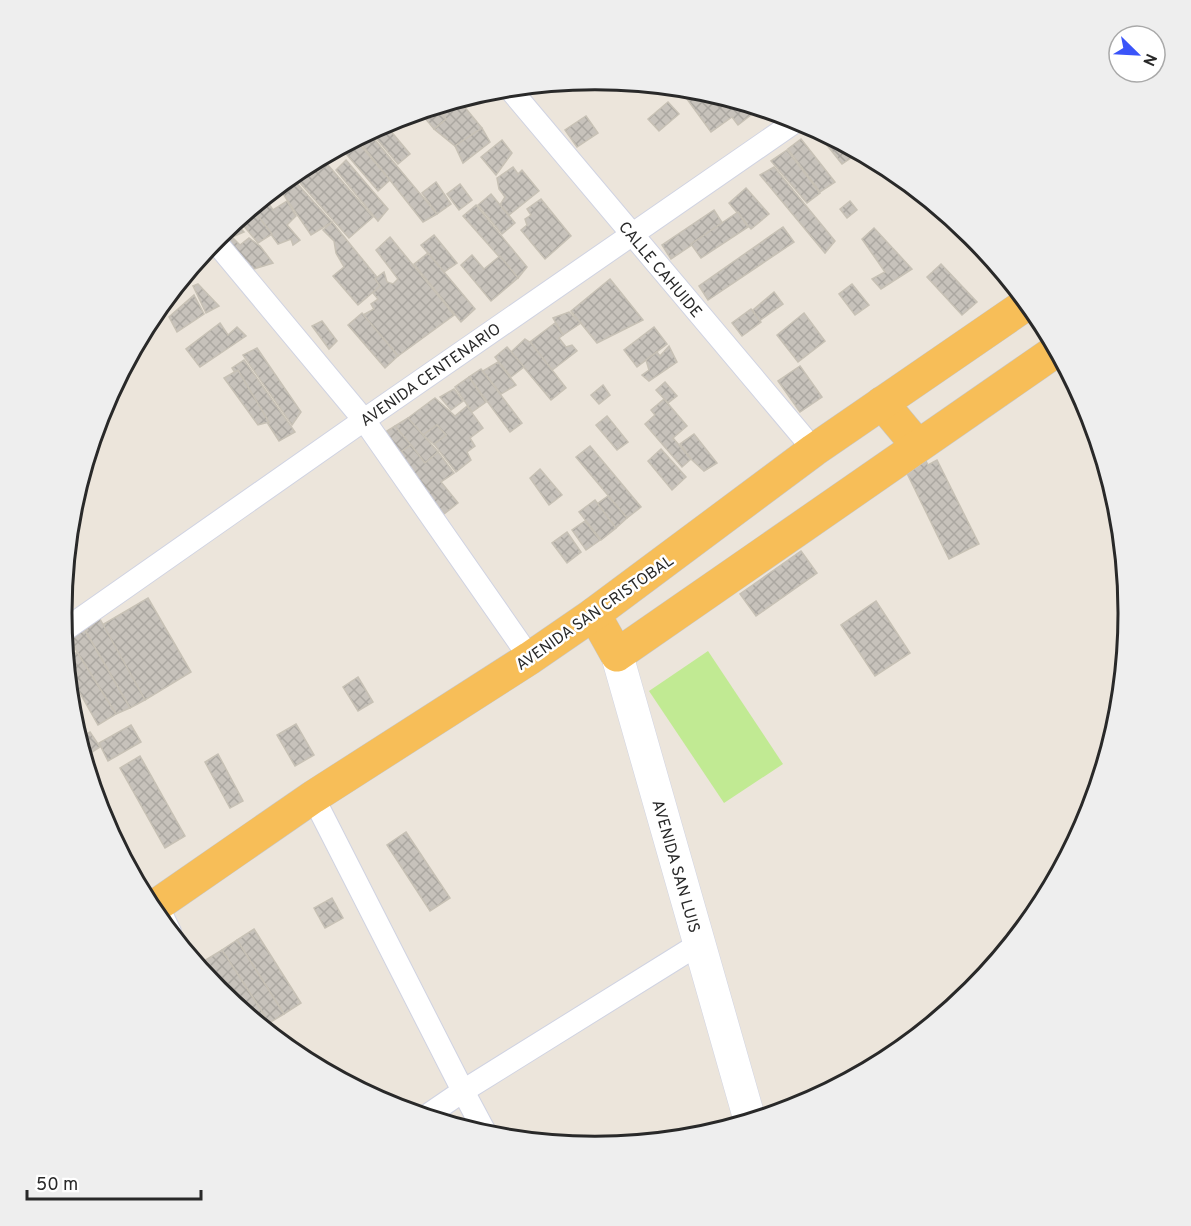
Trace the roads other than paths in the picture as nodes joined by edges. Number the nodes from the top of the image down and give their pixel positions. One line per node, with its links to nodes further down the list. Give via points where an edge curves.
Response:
1 (516, 96): 3 (street, CALLE CAHUIDE)
2 (789, 127): 3 (street, AVENIDA CENTENARIO)
3 (632, 234): 8 (street, AVENIDA CENTENARIO); 10 (street, CALLE CAHUIDE)
4 (221, 248): 8 (street)
5 (1021, 308): 7 (highway, AVENIDA SAN CRISTOBAL)
6 (1051, 354): 9 (highway)
7 (882, 403): 9 (highway); 10 (highway, AVENIDA SAN CRISTOBAL)
8 (364, 420): 12 (street, AVENIDA CENTENARIO); 14 (street)
9 (917, 445): 13 (highway)
10 (814, 450): 11 (highway, AVENIDA SAN CRISTOBAL)
11 (594, 614): 13 (highway, AVENIDA SAN LUIS); 14 (highway, AVENIDA SAN CRISTOBAL)
12 (72, 625)
13 (617, 655): 17 (main road, AVENIDA SAN LUIS)
14 (530, 658): 15 (highway, AVENIDA SAN CRISTOBAL)
15 (313, 797): 16 (highway, AVENIDA SAN CRISTOBAL); 18 (street)
16 (166, 912)
17 (699, 944): 18 (street); 20 (main road, AVENIDA SAN LUIS)
18 (463, 1091): 19 (street); 21 (street)
19 (434, 1111)
20 (748, 1114)
21 (480, 1123)

